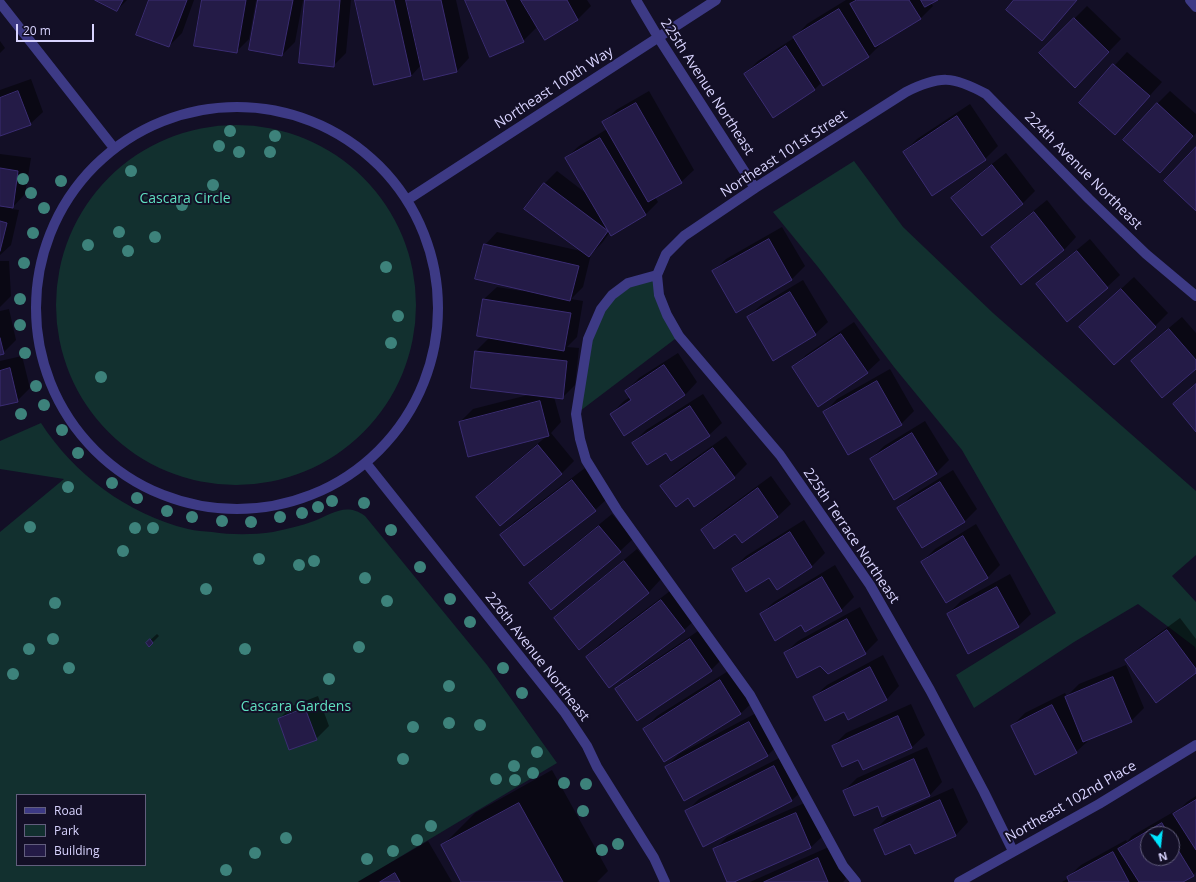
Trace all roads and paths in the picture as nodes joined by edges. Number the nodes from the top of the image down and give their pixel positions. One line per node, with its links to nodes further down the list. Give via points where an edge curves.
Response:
1 (636, 0): 6 (street, 225th Avenue Northeast)
2 (716, 0): 6 (street, Northeast 100th Way)
3 (1190, 0): 5 (street)
4 (0, 3): 8 (street)
5 (1196, 7)
6 (658, 37): 9 (street, 225th Avenue Northeast); 10 (street, Northeast 100th Way)
7 (944, 79): 9 (street, Northeast 101st Street, via 922,84 906,92); 12 (street, 224th Avenue Northeast, via 965,83 986,94 1146,254)
8 (114, 148): 10 (street, via 136,134 171,118 208,109 247,107 285,113 321,124 354,143 383,168); 13 (street, via 79,184 58,216 44,252 37,289 37,327 44,365 58,400 79,432 107,462 141,485 178,500 218,508 259,508 299,499 336,483)
9 (755, 188): 11 (street, Northeast 101st Street, via 684,236 666,254)
10 (407, 200): 13 (street, via 426,237 437,276 439,317 433,357 419,395 398,430)
11 (657, 274): 15 (street, 225th Terrace Northeast, via 659,294 679,336 780,455 870,585 930,690); 17 (street, via 628,283 612,295 601,309 588,339 576,414 586,460 616,510 750,696 843,866)
12 (1196, 296)
13 (366, 463): 16 (street, 226th Avenue Northeast, via 565,713 654,858)
14 (1196, 745): 15 (street, Northeast 102nd Place, via 1099,804)
15 (1013, 851): 18 (street, Northeast 102nd Place)
16 (665, 882)
17 (856, 882)
18 (959, 882)

